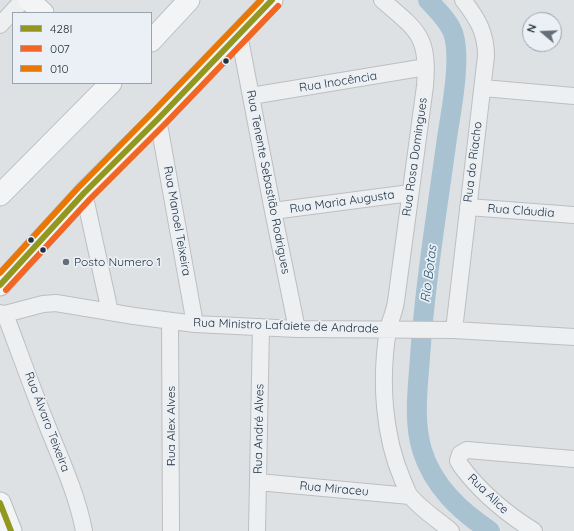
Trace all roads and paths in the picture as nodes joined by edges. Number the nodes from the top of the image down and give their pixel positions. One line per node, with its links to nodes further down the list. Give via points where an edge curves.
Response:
1 (23, 0): 8 (street)
2 (29, 0): 7 (main road)
3 (189, 0): 10 (main road)
4 (272, 0): 9 (main road)
5 (382, 0): 11 (street, Rua Rosa Domingues, via 409,23 420,37)
6 (463, 0): 13 (street, Rua do Riacho, via 484,35 486,56)
7 (42, 12)
8 (0, 25)
9 (239, 34): 14 (street, Rua Tenente Sebastião Rodrigues); 16 (main road)
10 (152, 40)
11 (426, 67): 14 (street, Rua Inocência); 18 (street, Rua Rosa Domingues)
12 (110, 84): 19 (main road)
13 (483, 88): 15 (street); 20 (street, Rua do Riacho)
14 (251, 96): 21 (street, Rua Tenente Sebastião Rodrigues)
15 (574, 96)
16 (158, 119): 17 (main road); 27 (street, Rua Manoel Teixeira)
17 (84, 193): 23 (main road); 24 (street)
18 (410, 193): 21 (street, Rua Maria Augusta); 30 (street, Rua Rosa Domingues, via 395,308)
19 (0, 195)
20 (468, 208): 22 (street, Rua Cláudia); 31 (street, Rua do Riacho)
21 (273, 212): 29 (street, Rua Tenente Sebastião Rodrigues)
22 (574, 216)
23 (0, 285)
24 (110, 312): 25 (street, Rua Ministro Lafaiete de Andrade, via 56,303); 26 (street, Rua Ministro Lafaiete de Andrade)
25 (2, 313): 38 (street, Rua Álvaro Teixeira, via 67,473)
26 (170, 321): 27 (street, Rua Ministro Lafaiete de Andrade); 39 (street, Rua Alex Alves)
27 (195, 324): 28 (street, Rua Ministro Lafaiete de Andrade)
28 (260, 327): 29 (street, Rua Ministro Lafaiete de Andrade); 34 (street, Rua André Alves)
29 (297, 329): 30 (street, Rua Ministro Lafaiete de Andrade)
30 (388, 329): 31 (street, Rua Ministro Lafaiete de Andrade); 35 (street, Rua Rosa Domingues, via 384,366 388,430 399,470)
31 (454, 330): 32 (street, Rua Ministro Lafaiete de Andrade)
32 (574, 337)
33 (574, 459): 42 (street, Rua Alice, via 467,450 460,454 459,463 492,501)
34 (258, 482): 35 (street, Rua Miraceu); 40 (street, Rua André Alves)
35 (410, 496): 41 (street)
36 (0, 503): 37 (main road)
37 (11, 531)
38 (84, 531)
39 (171, 531)
40 (257, 531)
41 (451, 531)
42 (534, 531)

